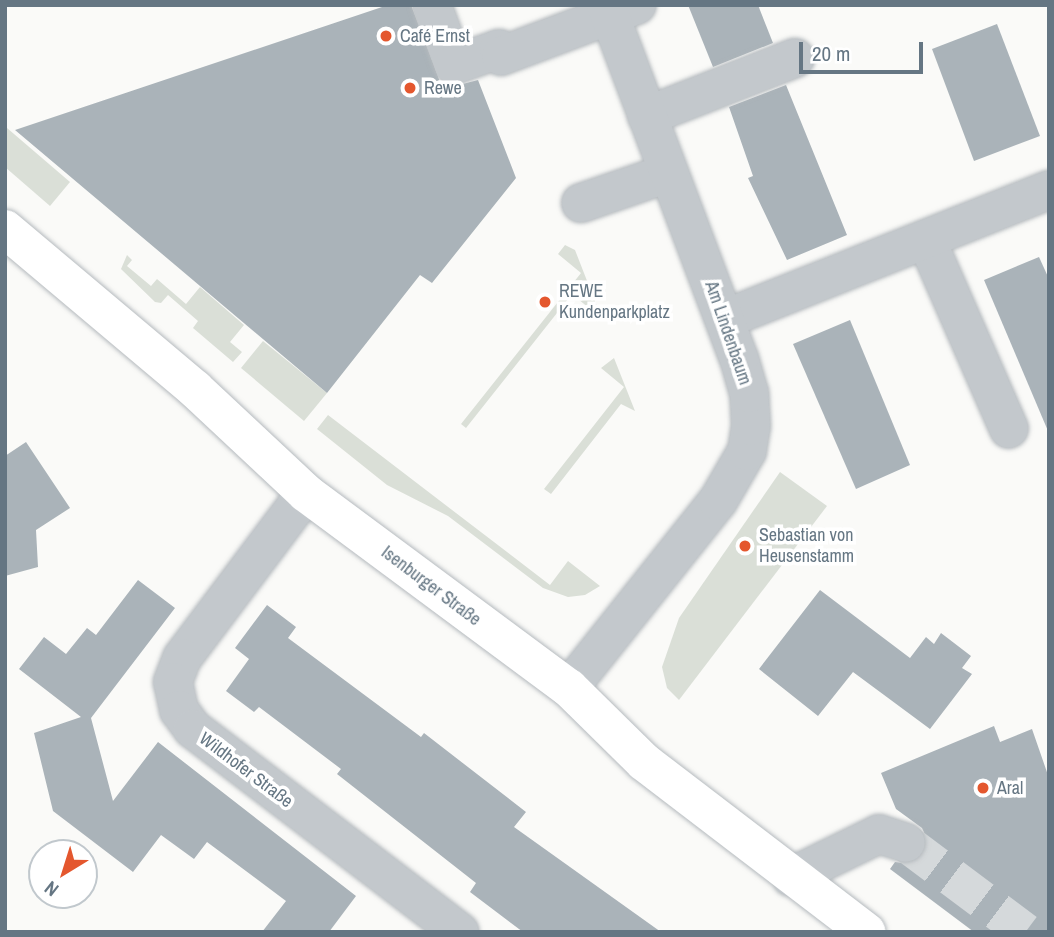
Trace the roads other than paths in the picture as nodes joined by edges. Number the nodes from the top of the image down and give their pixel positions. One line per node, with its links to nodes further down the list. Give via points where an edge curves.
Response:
1 (432, 5): 2 (street, Am Lindenbaum, via 454,65 499,49 501,56)
2 (618, 9): 4 (street, Am Lindenbaum)
3 (798, 67): 4 (street)
4 (650, 126): 5 (street, Am Lindenbaum)
5 (668, 173): 7 (street); 10 (street, Am Lindenbaum)
6 (1049, 190): 9 (street)
7 (581, 203)
8 (5, 229): 12 (main road, Isenburger Straße, via 195,389)
9 (926, 239): 10 (street); 11 (street)
10 (725, 319): 13 (street, Am Lindenbaum, via 749,393 747,451 718,501)
11 (1009, 429)
12 (306, 493): 13 (main road, Isenburger Straße); 16 (street, Wildhofer Straße, via 182,659 173,682 179,710 193,729)
13 (569, 688): 15 (main road, Isenburger Straße, via 644,762)
14 (906, 843): 15 (street, via 880,834)
15 (791, 877): 17 (main road, Isenburger Straße)
16 (459, 932)
17 (866, 932)

